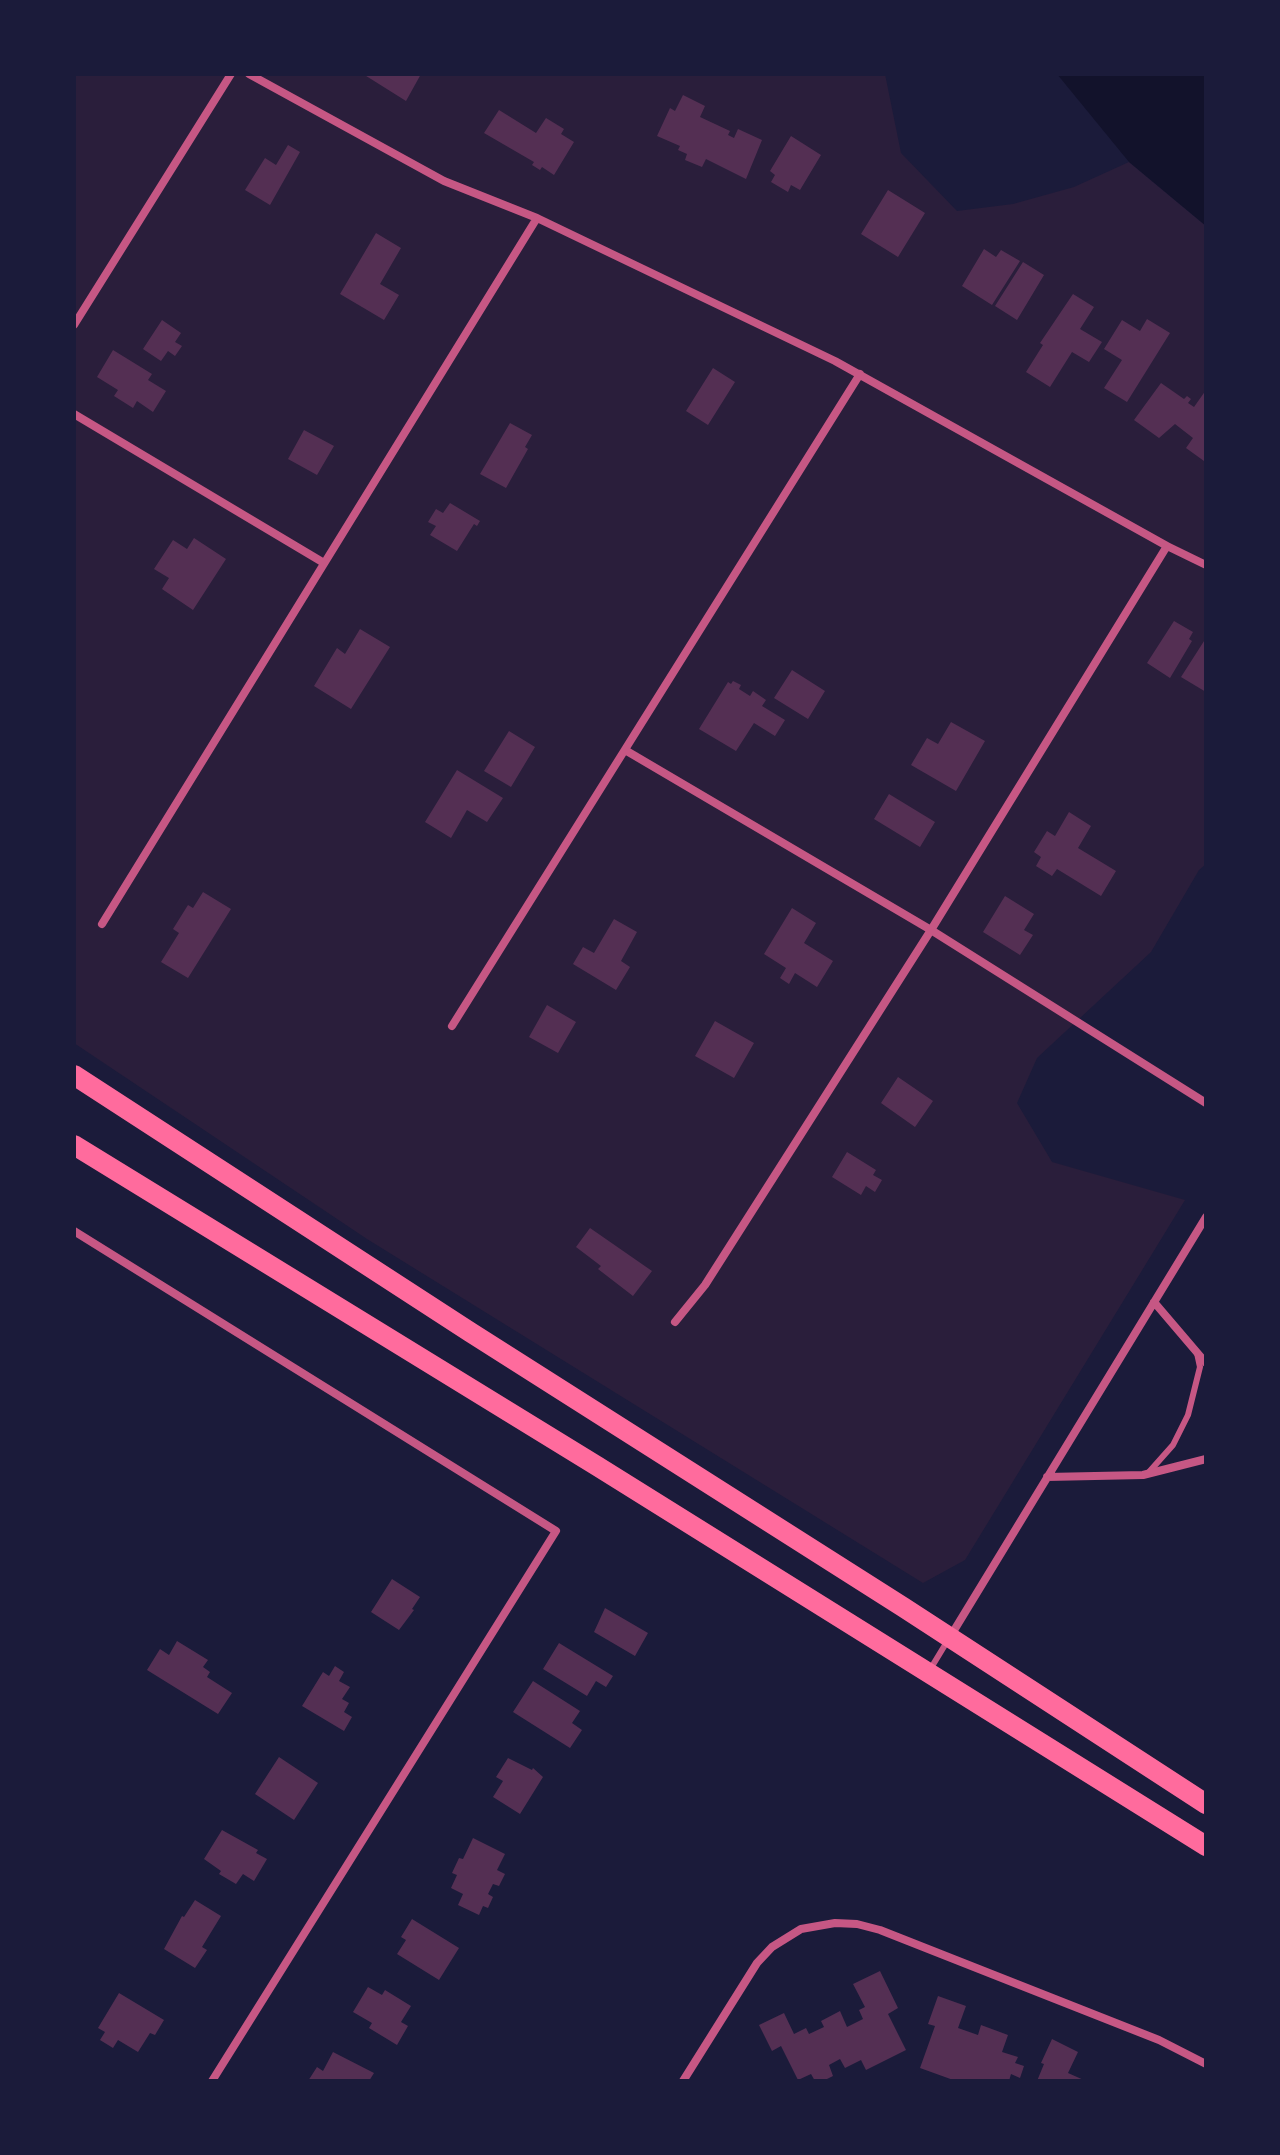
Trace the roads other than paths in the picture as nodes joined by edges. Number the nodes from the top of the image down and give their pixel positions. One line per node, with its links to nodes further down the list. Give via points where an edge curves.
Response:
1 (231, 74): 4 (street)
2 (249, 74): 3 (street, via 444,181)
3 (537, 218): 5 (street); 8 (street)
4 (74, 325)
5 (860, 374): 7 (street); 10 (street)
6 (74, 414): 8 (street)
7 (1167, 546): 9 (street); 12 (street)
8 (324, 563): 11 (street)
9 (1206, 565)
10 (625, 750): 12 (street); 13 (street)
11 (102, 924)
12 (931, 930): 15 (street); 20 (street, via 705,1285)
13 (452, 1026)
14 (74, 1075): 26 (main road)
15 (1206, 1103)
16 (74, 1145): 27 (main road)
17 (1206, 1217): 19 (street)
18 (74, 1231): 31 (street, via 556,1531)
19 (1154, 1302): 21 (street); 25 (street)
20 (675, 1322)
21 (1197, 1352): 22 (street); 24 (lane, via 1200,1367 1188,1415 1173,1445)
22 (1206, 1363)
23 (1206, 1459): 24 (street)
24 (1147, 1474): 25 (street)
25 (1047, 1477): 26 (street)
26 (949, 1638): 27 (lane); 28 (main road)
27 (929, 1671): 29 (main road)
28 (1206, 1804)
29 (1206, 1846)
30 (1206, 2064): 32 (street, via 1159,2040 880,1930 846,1922 812,1926 772,1947)
31 (212, 2081)
32 (683, 2081)

